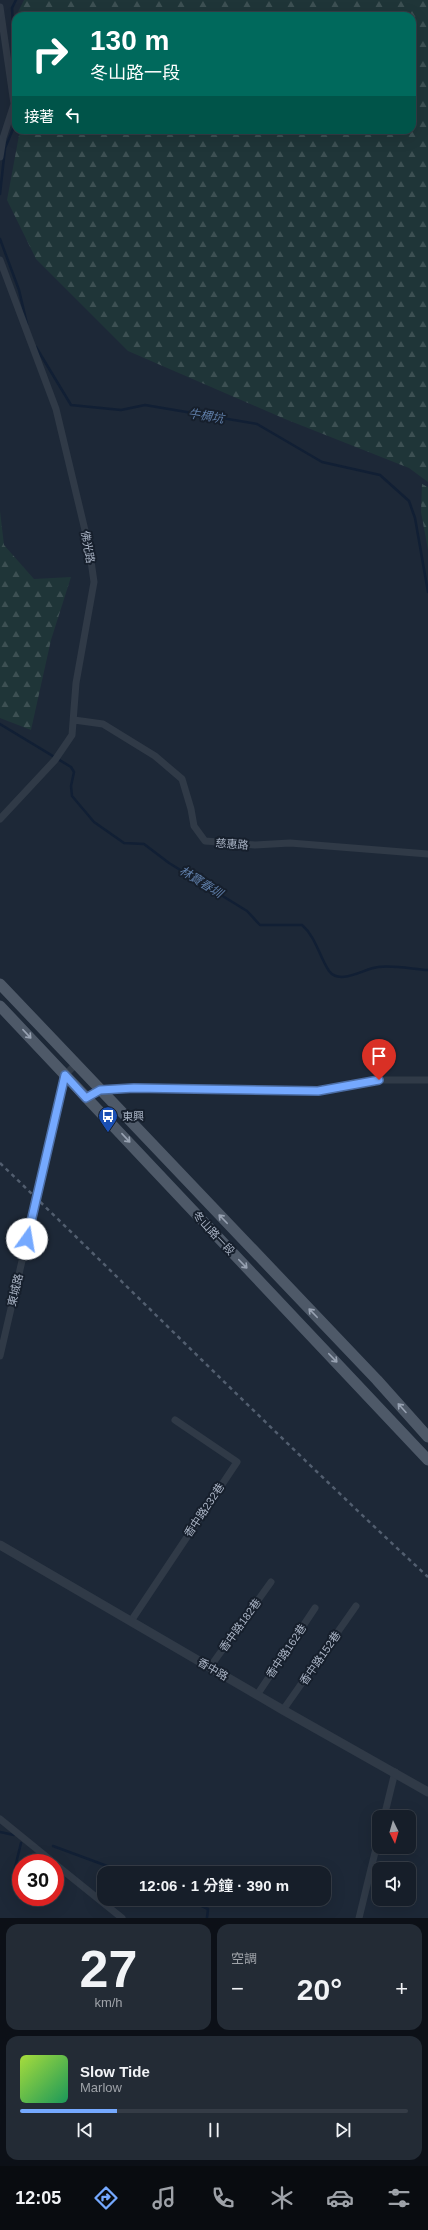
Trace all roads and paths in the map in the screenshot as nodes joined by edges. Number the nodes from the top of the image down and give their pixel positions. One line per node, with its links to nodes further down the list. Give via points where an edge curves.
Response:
1 (0, 7): 2 (street)
2 (12, 89)
3 (12, 110): 4 (street)
4 (0, 157)
5 (0, 260): 6 (street, 佛光路, via 56,409 89,547 94,582 76,683)
6 (74, 720): 7 (street, 佛光路, via 72,735 56,759); 8 (street, 慈惠路, via 103,724 155,756 182,779 194,826 205,841 255,845 290,843)
7 (0, 819)
8 (428, 854)
9 (0, 984): 11 (main road, 冬山路一段)
10 (0, 1006): 12 (main road, 冬山路一段, one-way to 12)
11 (76, 1064): 12 (street); 14 (main road, 冬山路一段)
12 (65, 1075): 15 (main road, 冬山路一段); 16 (street, 東城路)
13 (428, 1080): 14 (street, via 379,1080 318,1091 134,1088)
14 (100, 1090): 15 (street); 17 (main road, 冬山路一段, one-way to 14)
15 (86, 1098): 18 (main road, 冬山路一段, one-way to 18)
16 (0, 1356)
17 (377, 1380): 18 (main road); 20 (main road, 冬山路一段, one-way to 17)
18 (365, 1391): 21 (main road, 冬山路一段)
19 (175, 1420): 26 (street, 香中路232巷, via 237,1462)
20 (428, 1437)
21 (428, 1460)
22 (0, 1545): 26 (street, 香中路)
23 (271, 1582): 27 (street, 香中路182巷)
24 (356, 1606): 29 (street, 香中路152巷)
25 (315, 1608): 28 (street, 香中路162巷)
26 (132, 1621): 27 (street, 香中路)
27 (210, 1667): 28 (street, 香中路)
28 (257, 1695): 29 (street, 香中路)
29 (283, 1710): 30 (street, 香中路)
30 (395, 1772): 31 (street, 香中路); 32 (street)
31 (428, 1792)
32 (386, 1810)
33 (0, 1819): 34 (street)
34 (44, 1854)
35 (374, 1854): 38 (street)
36 (64, 1870): 37 (street)
37 (122, 1918)
38 (358, 1918)

